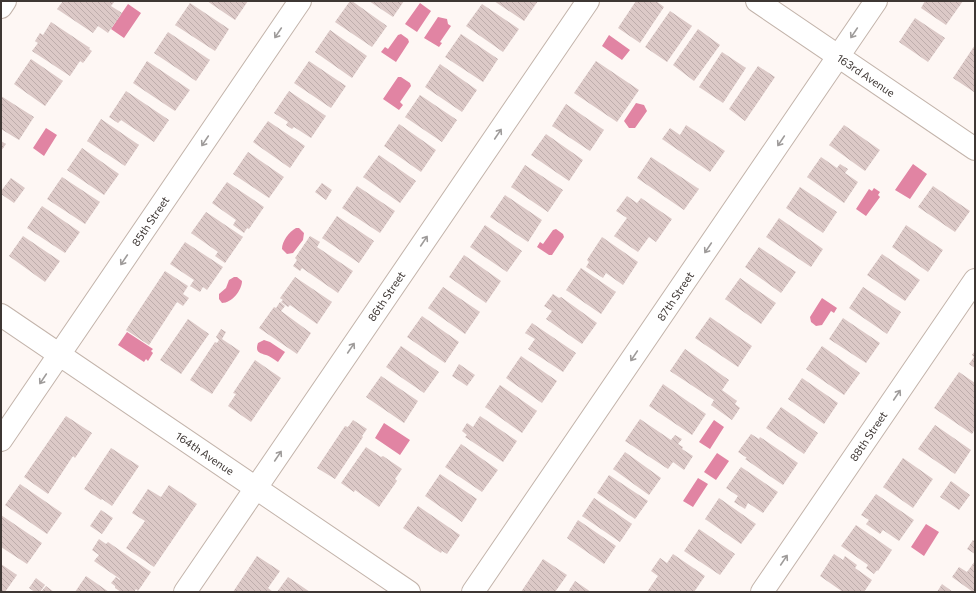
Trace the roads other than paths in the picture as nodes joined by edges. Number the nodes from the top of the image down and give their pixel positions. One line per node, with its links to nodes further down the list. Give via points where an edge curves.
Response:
1 (5, 1): 6 (street)
2 (300, 1): 11 (street, 85th Street, one-way to 11)
3 (588, 1): 13 (street, 86th Street, one-way to 3)
4 (757, 1): 7 (street, 163rd Avenue)
5 (876, 1): 7 (street, 87th Street, one-way to 7)
6 (1, 7)
7 (838, 56): 8 (street, 163rd Avenue); 16 (street, 87th Street, one-way to 16)
8 (975, 149)
9 (975, 280): 17 (street, 88th Street, one-way to 9)
10 (1, 314): 11 (street, 164th Avenue)
11 (59, 354): 12 (street, 85th Street, one-way to 12); 13 (street, 164th Avenue)
12 (1, 440)
13 (256, 488): 14 (street, 86th Street); 15 (street, 164th Avenue)
14 (185, 592)
15 (409, 592)
16 (473, 592)
17 (762, 592)

